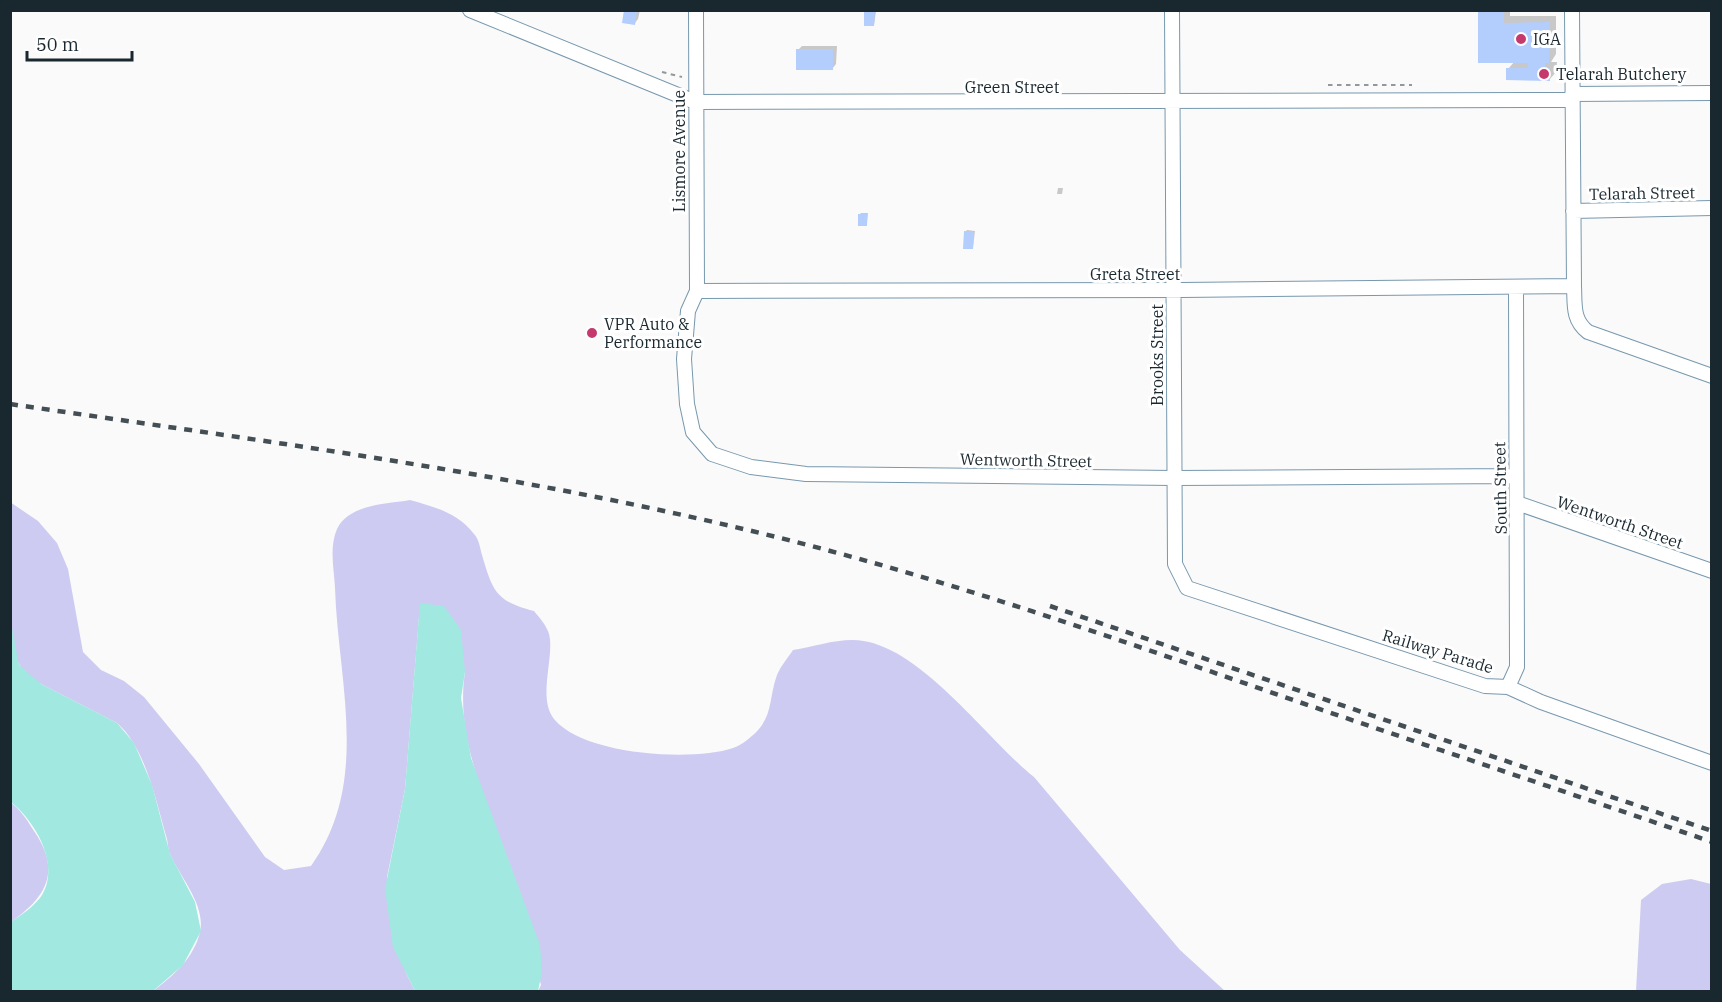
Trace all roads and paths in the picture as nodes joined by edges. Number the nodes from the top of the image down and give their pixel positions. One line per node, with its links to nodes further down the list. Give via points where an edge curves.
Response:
1 (470, 10): 5 (street, Green Street)
2 (696, 10): 8 (street, Lismore Avenue)
3 (1172, 10): 9 (street, Brooks Street)
4 (1572, 10): 7 (street)
5 (498, 16): 8 (street, Green Street)
6 (1712, 93): 7 (street, Green Street)
7 (1572, 97): 9 (street, Green Street); 11 (street)
8 (695, 102): 9 (street, Green Street); 15 (street, Lismore Avenue)
9 (1173, 103): 14 (street, Brooks Street)
10 (1712, 208): 11 (street, Telarah Street)
11 (1573, 212): 12 (street)
12 (1574, 286): 13 (street, Greta Street); 16 (street, via 1575,315 1579,326 1588,332)
13 (1516, 288): 14 (street, Greta Street); 17 (street, South Street)
14 (1174, 290): 15 (street, Greta Street); 18 (street, Brooks Street)
15 (697, 291): 18 (street, Wentworth Street, via 688,311 684,359 687,404 693,432 712,454 751,466 806,474)
16 (1712, 376)
17 (1515, 476): 18 (street, Wentworth Street); 19 (street, South Street)
18 (1174, 478): 21 (street, Brooks Street, via 1175,564)
19 (1517, 503): 20 (street, Wentworth Street); 22 (street, South Street, via 1517,667)
20 (1712, 571)
21 (1187, 588): 22 (street, Railway Parade, via 1485,686)
22 (1508, 687): 23 (street, Railway Parade)
23 (1712, 763)

